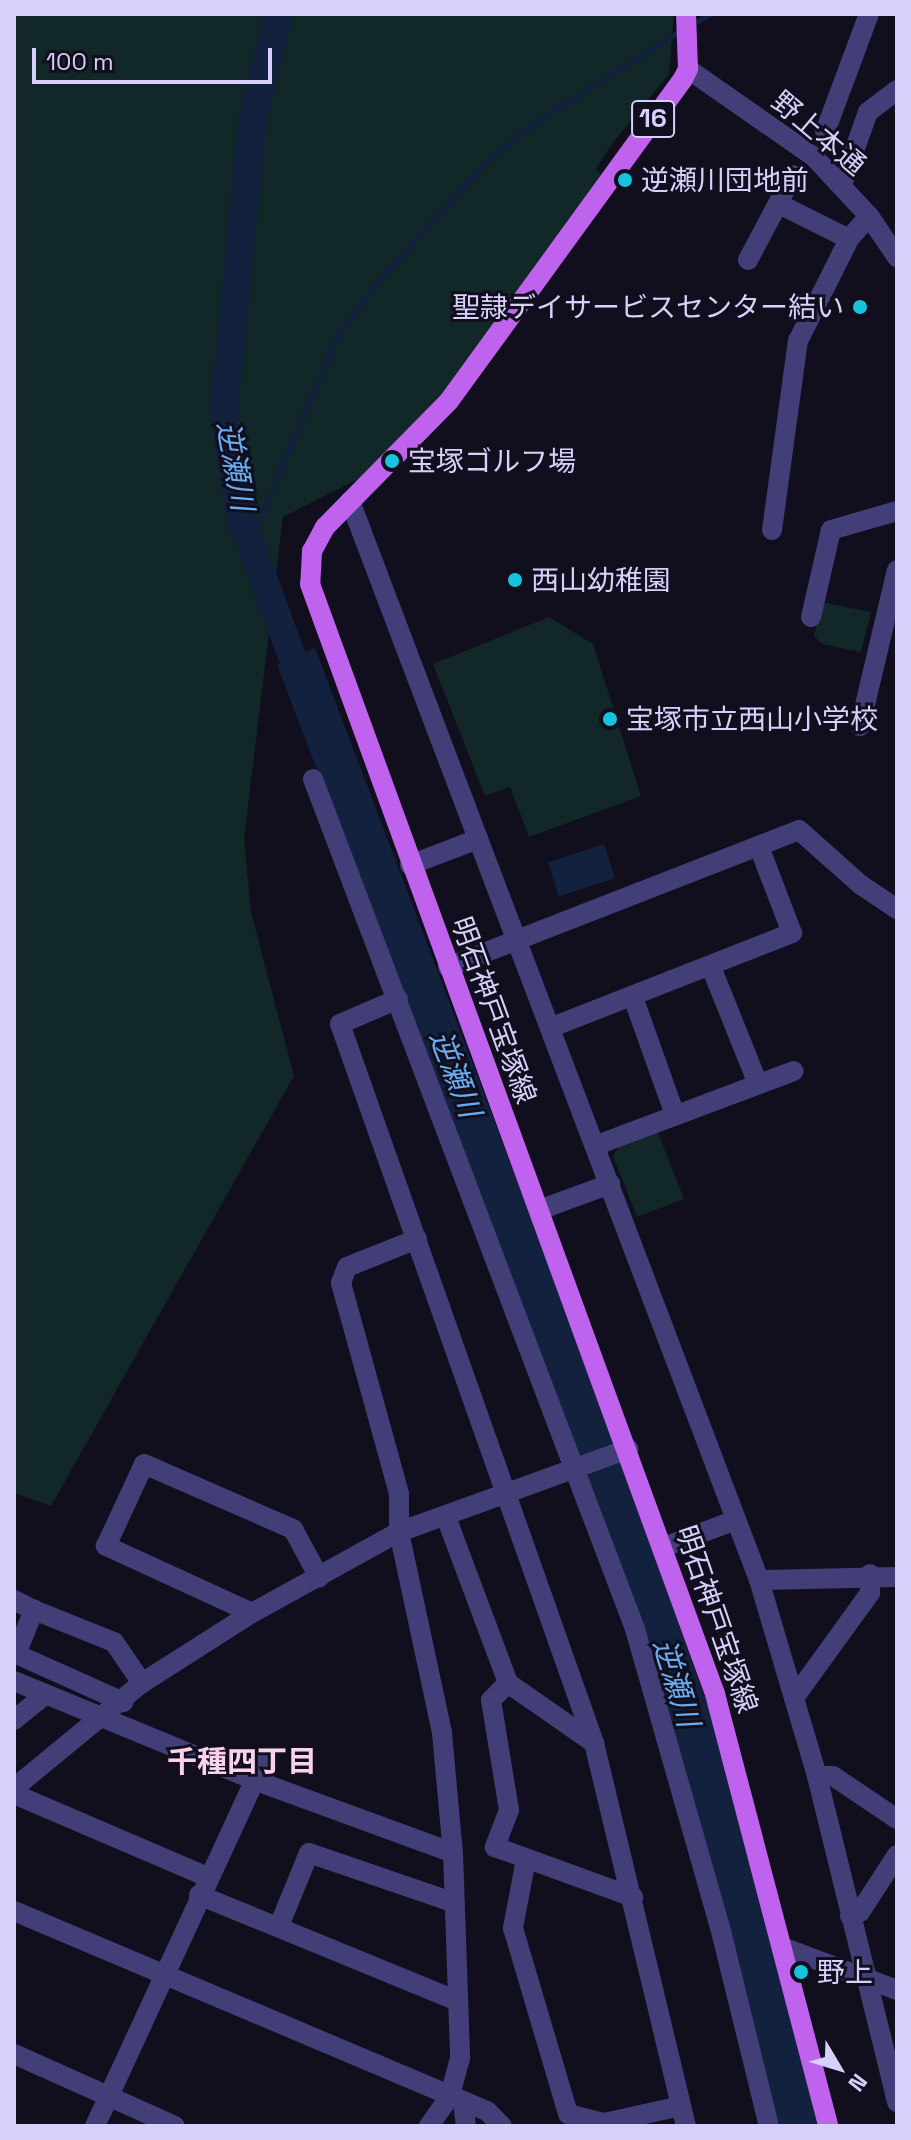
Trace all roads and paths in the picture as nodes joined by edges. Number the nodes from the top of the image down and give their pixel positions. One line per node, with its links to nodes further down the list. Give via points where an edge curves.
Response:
1 (686, 14): 3 (main road, 16)
2 (869, 14): 5 (street)
3 (688, 69): 9 (street, 野上本通, via 788,137); 15 (main road, 明石神戸宝塚線 / 16, via 449,401)
4 (897, 90): 6 (street)
5 (837, 101): 6 (street); 7 (street)
6 (868, 112): 9 (street)
7 (825, 132)
8 (793, 175): 10 (street)
9 (842, 185): 11 (street, 野上本通)
10 (779, 204): 12 (street); 14 (street)
11 (869, 216): 12 (street); 13 (street, 野上本通)
12 (849, 239): 17 (street, via 798,341)
13 (897, 257)
14 (748, 260)
15 (350, 501): 22 (street); 24 (main road, 明石神戸宝塚線 / 16, via 315,543 309,568 312,600)
16 (897, 511): 19 (street, via 831,530)
17 (772, 530)
18 (897, 570): 20 (street)
19 (811, 617)
20 (860, 726)
21 (313, 779): 30 (street)
22 (478, 839): 24 (street); 26 (street)
23 (760, 849): 25 (street, via 799,830 870,893); 26 (street); 28 (street, via 792,933)
24 (410, 865): 27 (main road, 明石神戸宝塚線 / 16)
25 (897, 909)
26 (517, 939): 27 (street); 31 (street)
27 (448, 967): 37 (main road, 明石神戸宝塚線 / 16)
28 (711, 967): 29 (street); 33 (street)
29 (633, 997): 31 (street); 34 (street)
30 (398, 999): 38 (street, via 340,1024); 40 (street)
31 (552, 1027): 35 (street)
32 (794, 1071): 33 (street)
33 (758, 1084): 34 (street)
34 (675, 1115): 35 (street)
35 (597, 1145): 36 (street)
36 (610, 1184): 37 (street); 43 (street)
37 (539, 1210): 39 (main road, 明石神戸宝塚線 / 16)
38 (417, 1239): 41 (street); 44 (street, via 347,1267 341,1283 399,1494)
39 (628, 1449): 40 (street); 45 (main road, 明石神戸宝塚線 / 16)
40 (575, 1471): 41 (street); 91 (street, via 635,1629 720,1927)
41 (509, 1492): 42 (street); 62 (street)
42 (446, 1517): 44 (street); 56 (street)
43 (736, 1520): 45 (street); 49 (street)
44 (399, 1532): 47 (street); 67 (street, via 442,1733)
45 (664, 1547): 76 (main road, 明石神戸宝塚線 / 16, via 715,1694)
46 (870, 1574): 48 (street); 49 (street); 58 (street, via 870,1593)
47 (319, 1577): 52 (street); 52 (street, via 293,1529 144,1464 106,1546)
48 (897, 1577)
49 (759, 1580): 58 (street)
50 (14, 1600): 51 (street)
51 (34, 1610): 53 (street); 55 (street, via 114,1642)
52 (252, 1613): 55 (street)
53 (15, 1653): 59 (street)
54 (14, 1681): 57 (street)
55 (142, 1683): 59 (street)
56 (508, 1683): 62 (street); 69 (street, via 491,1700 509,1810 495,1847)
57 (45, 1695): 60 (street); 61 (street)
58 (794, 1698): 64 (street)
59 (123, 1702): 60 (street)
60 (107, 1715): 63 (street); 65 (street)
61 (14, 1720)
62 (594, 1743): 71 (street)
63 (258, 1772): 67 (street); 70 (street)
64 (817, 1776): 66 (street, via 833,1776); 74 (street)
65 (14, 1791): 70 (street)
66 (897, 1819)
67 (453, 1853): 72 (street)
68 (897, 1855): 74 (street, via 860,1912)
69 (526, 1859): 71 (street); 85 (street, via 513,1928 568,2114 604,2123)
70 (203, 1886): 75 (street); 77 (street)
71 (633, 1897): 85 (street)
72 (455, 1903): 75 (street, via 309,1853); 80 (street)
73 (14, 1911): 77 (street)
74 (850, 1916): 78 (street)
75 (279, 1926): 80 (street)
76 (785, 1948): 78 (street); 92 (main road, 明石神戸宝塚線 / 16)
77 (164, 1975): 82 (street); 83 (street)
78 (866, 1979): 79 (street); 84 (street)
79 (897, 1990)
80 (458, 2001): 83 (street)
81 (14, 2054): 82 (street)
82 (108, 2095): 86 (street); 87 (street)
83 (456, 2099): 88 (street); 89 (street); 90 (street, via 487,2111)
84 (897, 2102)
85 (683, 2116)
86 (95, 2126)
87 (175, 2126)
88 (429, 2126)
89 (466, 2126)
90 (502, 2126)
91 (769, 2126)
92 (828, 2126)

